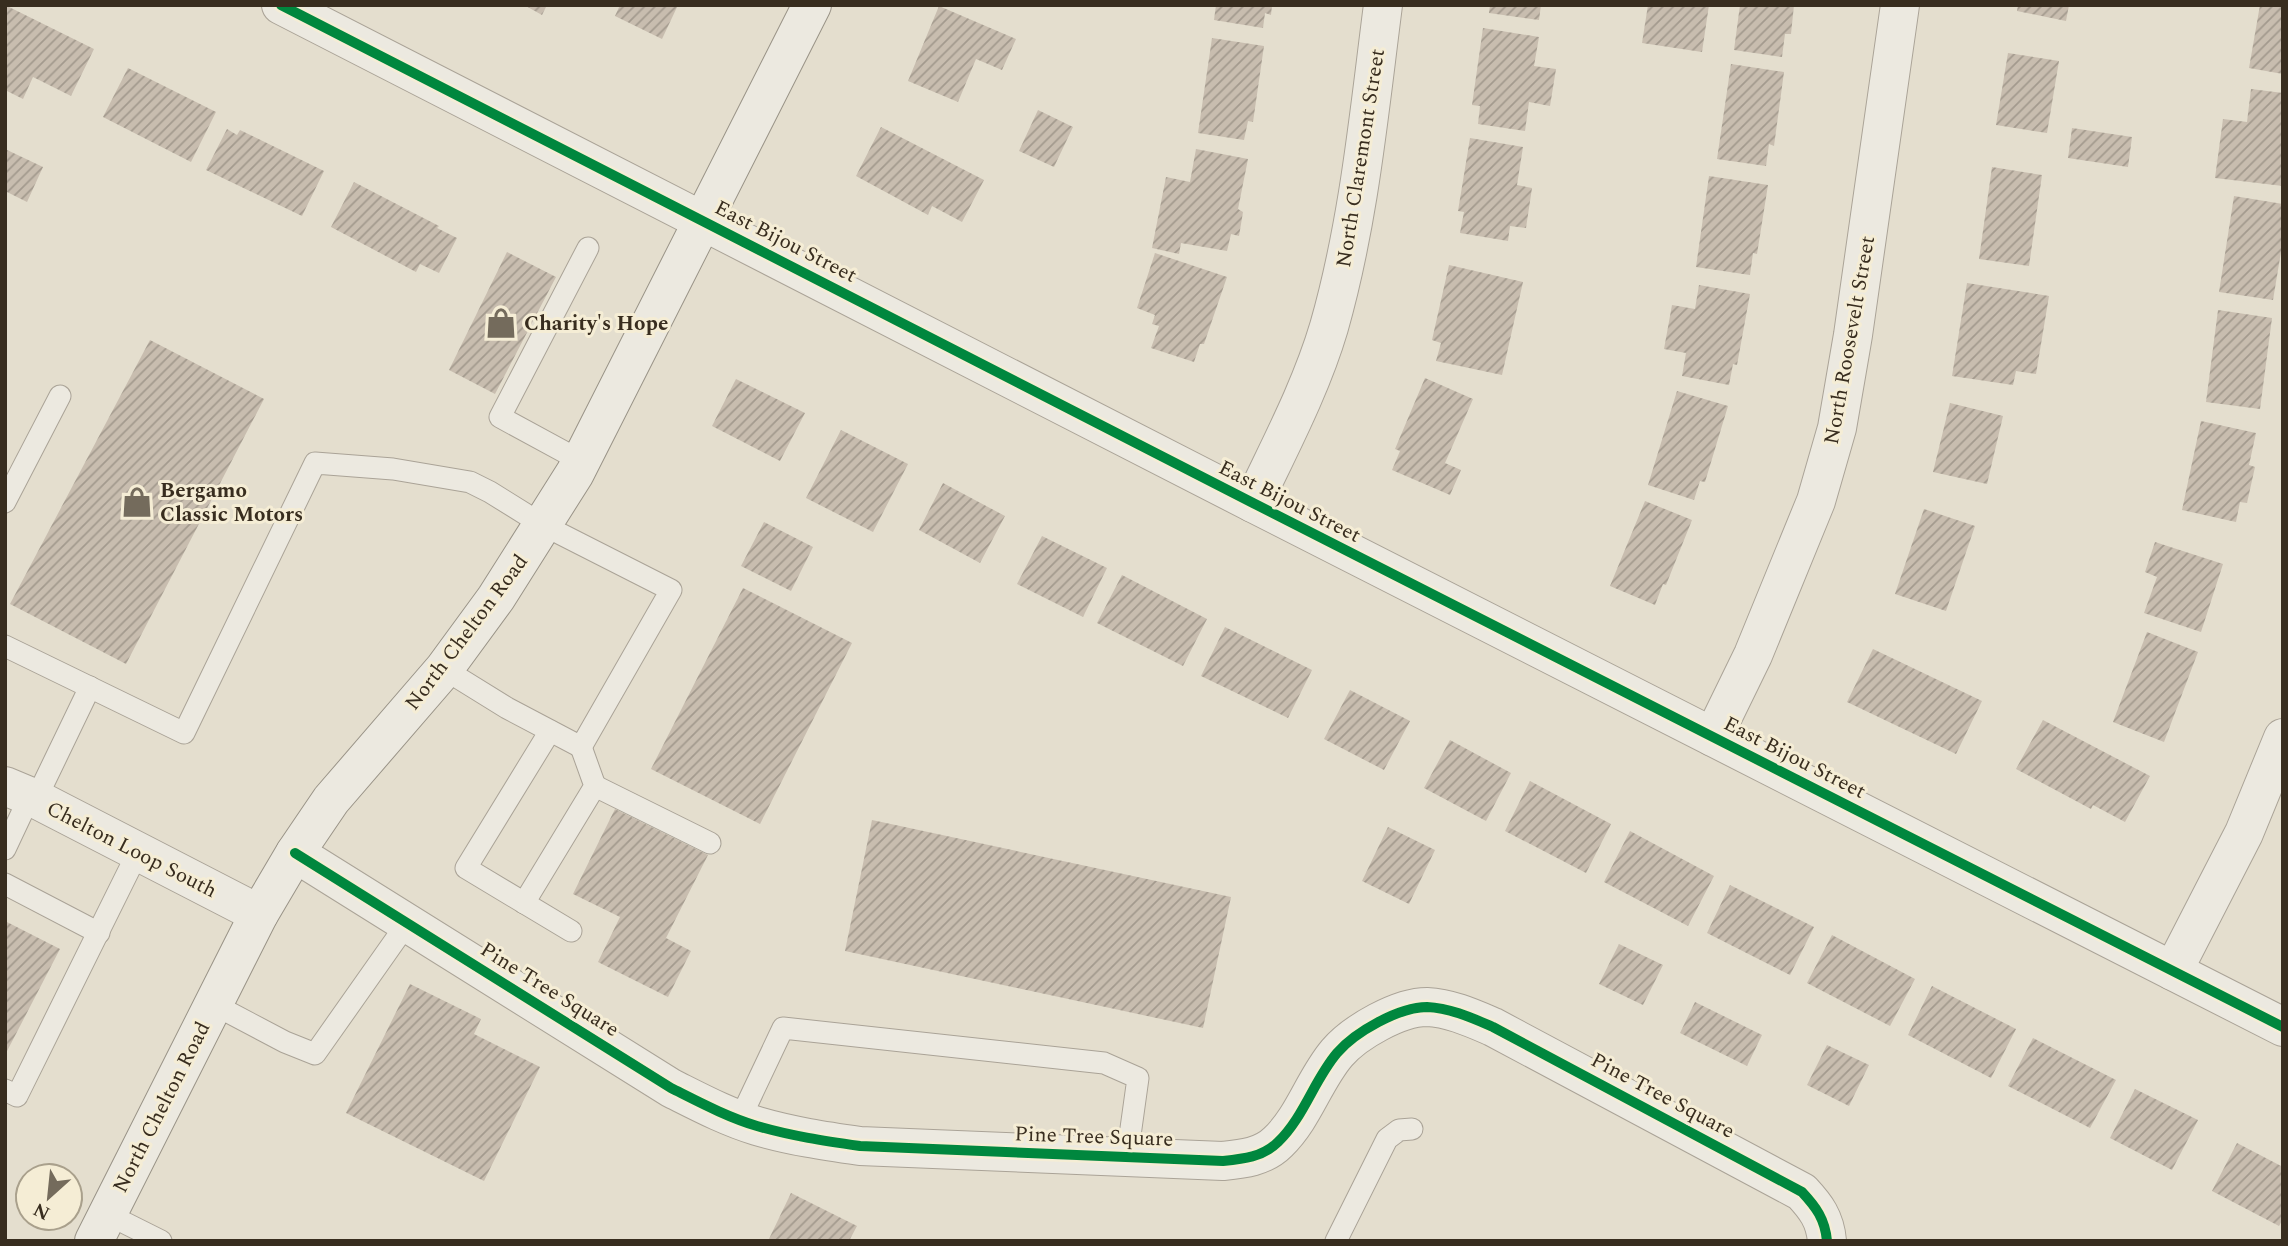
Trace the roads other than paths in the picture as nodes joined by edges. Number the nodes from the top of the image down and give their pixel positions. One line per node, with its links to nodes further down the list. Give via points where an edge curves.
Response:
1 (281, 5): 5 (street, East Bijou Street)
2 (812, 5): 5 (street, North Chelton Road)
3 (1383, 5): 10 (street, North Claremont Street, via 1356,207 1329,326 1314,372)
4 (1900, 5): 16 (street, North Roosevelt Street, via 1837,428 1816,502 1753,655)
5 (704, 221): 8 (street, North Chelton Road); 10 (street, East Bijou Street)
6 (588, 248): 8 (lane, via 500,417)
7 (60, 396): 9 (lane)
8 (581, 461): 11 (street, North Chelton Road)
9 (5, 502)
10 (1253, 503): 16 (street, East Bijou Street)
11 (544, 525): 13 (street, North Chelton Road); 14 (lane, via 470,482 315,463 184,733); 18 (lane, via 671,590)
12 (5, 646): 14 (lane)
13 (444, 669): 15 (lane); 24 (street, North Chelton Road, via 331,800)
14 (90, 687): 20 (lane)
15 (550, 731): 18 (lane); 26 (lane, via 466,867)
16 (1713, 737): 31 (street, East Bijou Street)
17 (2283, 738): 31 (street, via 2244,833)
18 (581, 747): 19 (lane)
19 (595, 786): 21 (lane); 26 (lane)
20 (24, 794): 22 (lane); 23 (street, Chelton Loop South)
21 (710, 843)
22 (5, 849)
23 (138, 852): 27 (street, Chelton Loop South); 30 (lane)
24 (295, 853): 27 (street, North Chelton Road); 28 (street, Pine Tree Square)
25 (5, 884): 30 (lane)
26 (524, 903): 29 (lane)
27 (259, 914): 32 (street, North Chelton Road)
28 (408, 922): 32 (lane, via 315,1054); 35 (street, Pine Tree Square, via 671,1088)
29 (571, 931)
30 (99, 933): 34 (lane, via 17,1096)
31 (2174, 971): 33 (street, East Bijou Street)
32 (213, 1004): 38 (street, North Chelton Road)
33 (2283, 1027)
34 (5, 1090)
35 (740, 1119): 37 (street, Pine Tree Square, via 860,1146); 37 (lane, via 783,1028 1104,1063 1138,1078)
36 (1412, 1129): 40 (lane, via 1399,1130 1387,1139)
37 (1127, 1157): 41 (street, Pine Tree Square, via 1223,1161 1253,1157 1277,1143 1337,1053 1366,1027 1425,1007 1458,1012 1493,1027 1802,1192 1818,1209)
38 (101, 1227): 39 (lane)
39 (161, 1241)
40 (1336, 1241)
41 (1827, 1241)

